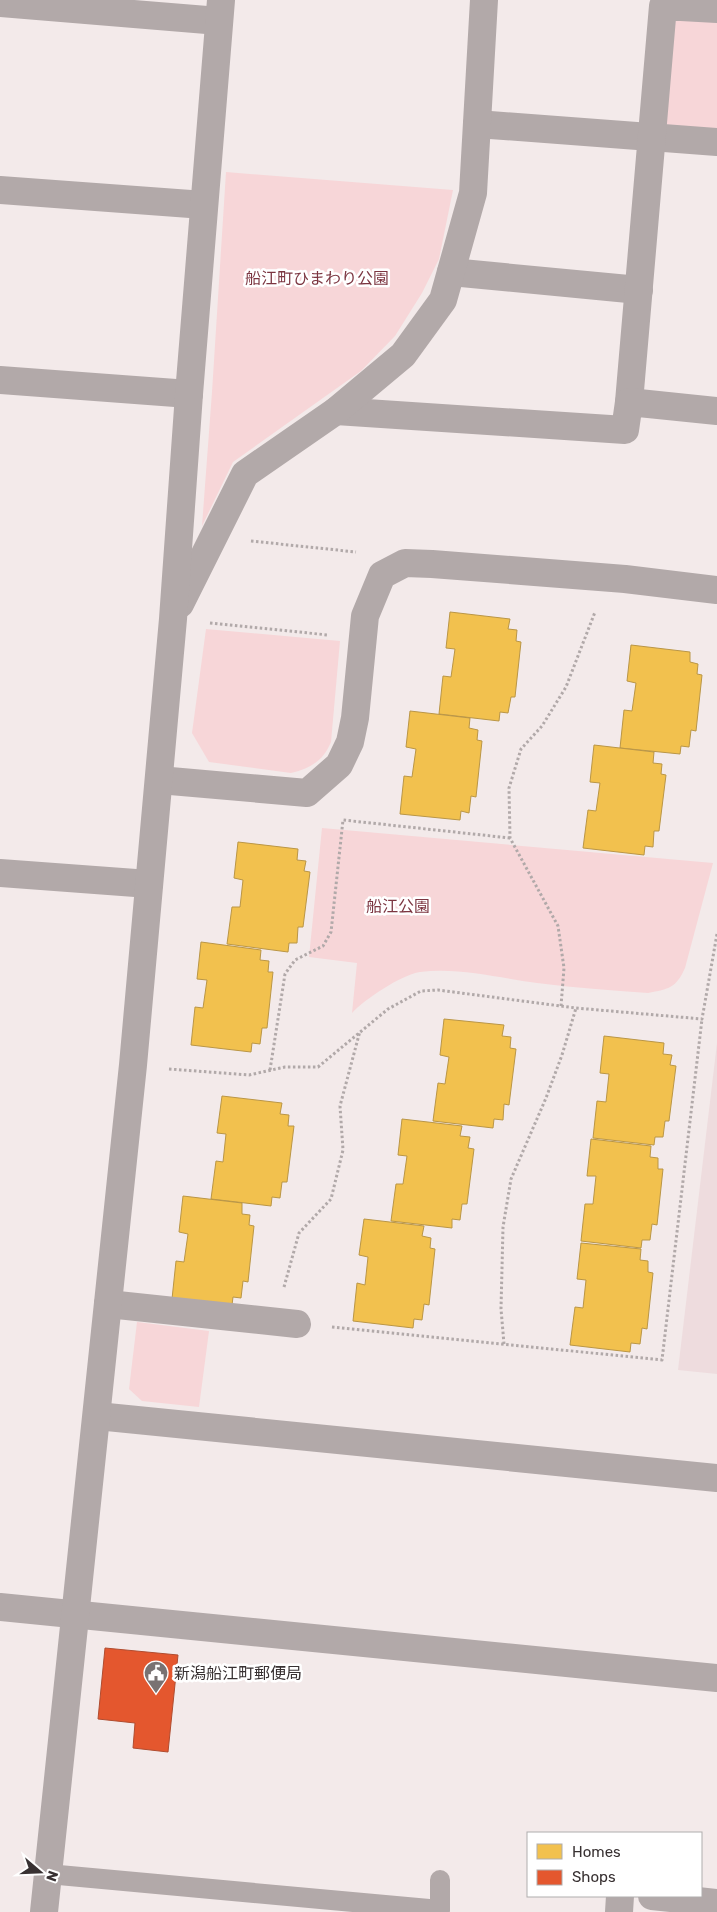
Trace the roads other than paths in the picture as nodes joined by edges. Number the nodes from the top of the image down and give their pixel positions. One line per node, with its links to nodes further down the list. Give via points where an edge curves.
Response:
1 (484, 0): 5 (street)
2 (0, 3): 3 (street)
3 (220, 10): 9 (street)
4 (717, 10): 6 (street, via 663,6)
5 (478, 124): 6 (street); 10 (street, via 473,193)
6 (651, 137): 7 (street); 11 (street)
7 (717, 142)
8 (0, 190): 9 (street)
9 (204, 205): 13 (street)
10 (451, 272): 11 (street); 16 (street, via 443,300 403,355)
11 (639, 290): 14 (street)
12 (0, 380): 13 (street)
13 (189, 394): 18 (street)
14 (630, 402): 15 (street); 16 (street, via 625,430)
15 (717, 410)
16 (336, 411): 18 (street, via 245,474)
17 (717, 590): 19 (street, via 625,579 405,563 382,575 365,616 355,718 350,742 339,765 307,793)
18 (173, 619): 19 (street)
19 (159, 780): 21 (street)
20 (0, 873): 21 (street)
21 (149, 884): 22 (street)
22 (108, 1304): 23 (street); 24 (street)
23 (298, 1324)
24 (97, 1416): 25 (street); 27 (street)
25 (717, 1478)
26 (0, 1607): 27 (street)
27 (76, 1615): 28 (street); 29 (street)
28 (717, 1678)
29 (48, 1874): 30 (lane, via 440,1910); 34 (street)
30 (440, 1880)
31 (620, 1897): 35 (street)
32 (661, 1897): 33 (street)
33 (717, 1903)
34 (44, 1912)
35 (619, 1912)

